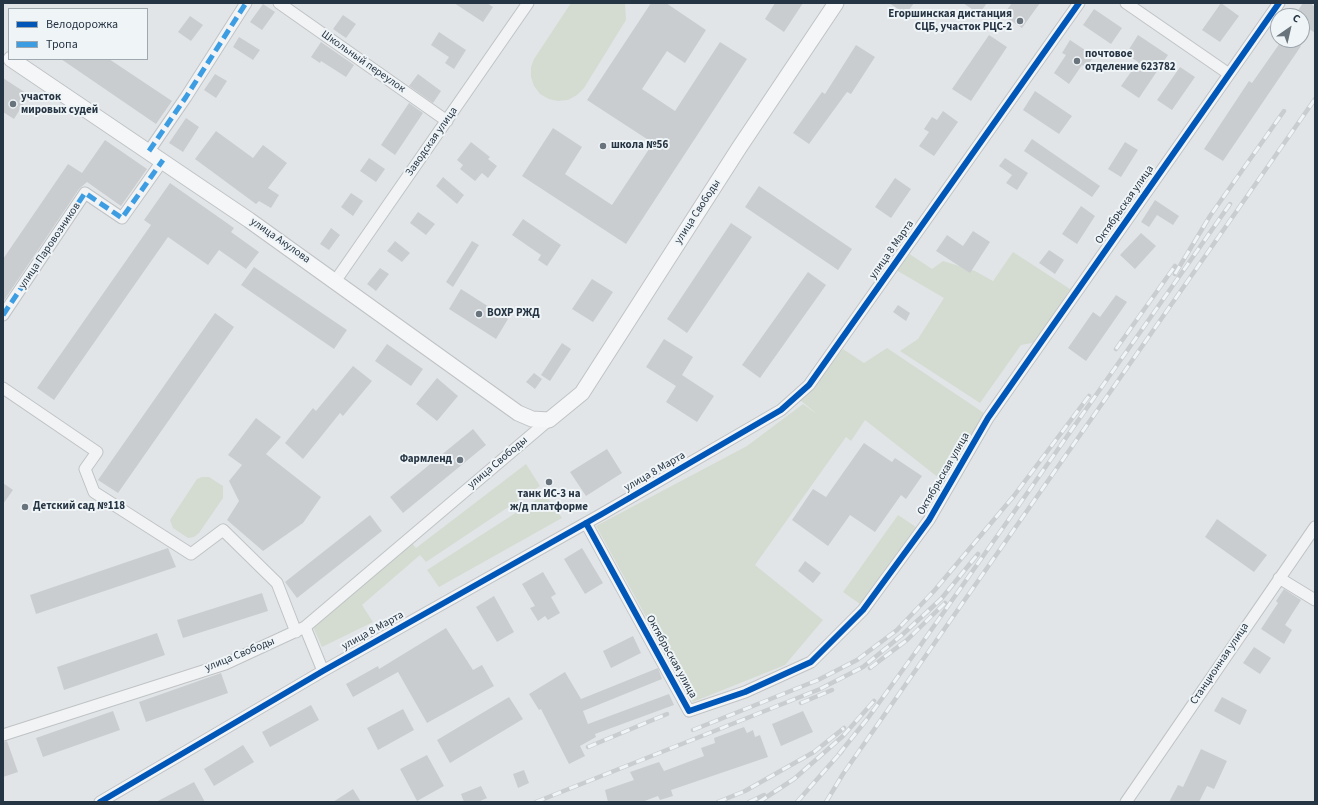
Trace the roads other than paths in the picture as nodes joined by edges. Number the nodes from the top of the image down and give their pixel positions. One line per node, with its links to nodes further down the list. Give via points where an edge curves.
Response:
1 (246, 3): 11 (street)
2 (279, 3): 10 (street, Школьный переулок)
3 (528, 3): 10 (street, Заводская улица)
4 (836, 3): 16 (street, улица Свободы, via 738,148 582,393)
5 (1079, 3): 17 (street, улица 8 Марта, via 809,385 781,410)
6 (1126, 3): 9 (street)
7 (1280, 3): 9 (street, Октябрьская улица)
8 (13, 60): 11 (street, улица Акулова)
9 (1229, 74): 17 (street, Октябрьская улица, via 988,418 929,520 863,610 811,662 745,692 689,711)
10 (447, 121): 13 (street, Заводская улица)
11 (149, 150): 12 (street, улица Акулова)
12 (163, 160): 13 (street, улица Акулова); 14 (street, улица Паровозников, via 122,218 85,193)
13 (336, 280): 16 (street, улица Акулова, via 518,413 532,419)
14 (3, 315)
15 (3, 388): 21 (street, via 97,452 85,469 94,492 190,554 223,530 277,582)
16 (549, 420): 21 (street, улица Свободы)
17 (586, 523): 22 (street, улица 8 Марта)
18 (1315, 527): 19 (street, Станционная улица)
19 (1279, 578): 20 (street); 25 (street, Станционная улица)
20 (1315, 600)
21 (300, 630): 22 (street); 23 (street, улица Свободы, via 225,664)
22 (323, 671): 24 (street, улица 8 Марта)
23 (3, 735)
24 (100, 802)
25 (1126, 802)

